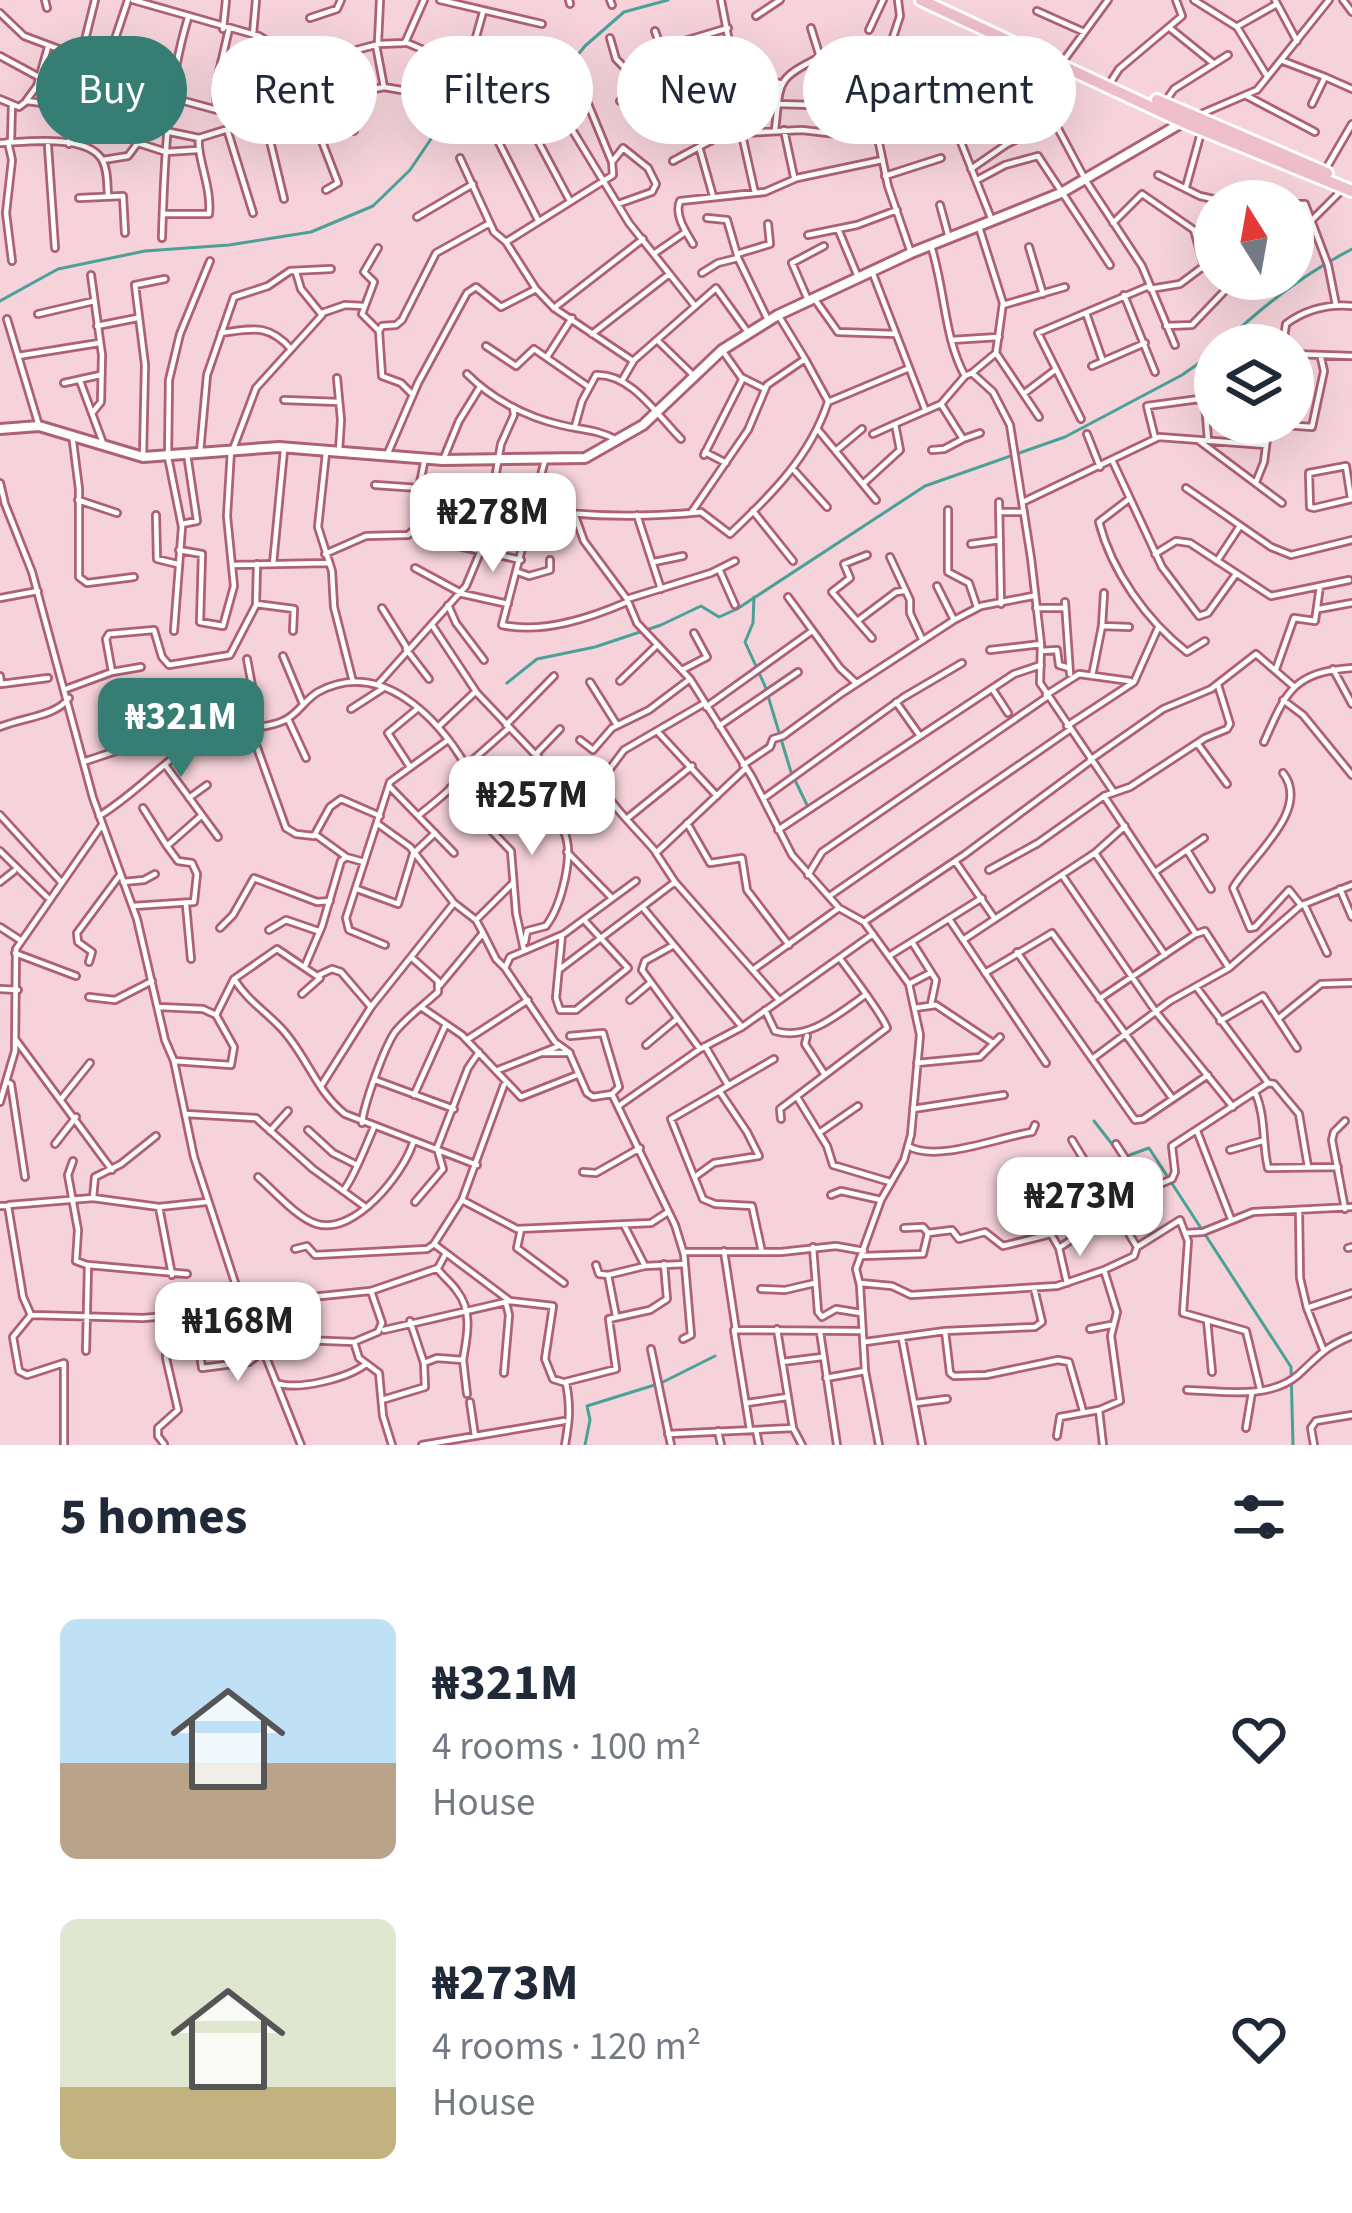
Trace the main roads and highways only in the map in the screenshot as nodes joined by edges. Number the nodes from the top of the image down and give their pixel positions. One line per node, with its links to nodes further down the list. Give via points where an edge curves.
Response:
1 (921, 0): 3 (main road)
2 (938, 0): 4 (main road)
3 (1003, 36)
4 (1010, 36)
5 (1076, 67): 7 (main road)
6 (1076, 68): 7 (main road)
7 (1141, 96): 8 (main road); 8 (main road)
8 (1194, 122): 9 (main road); 9 (main road)
9 (1349, 188)

